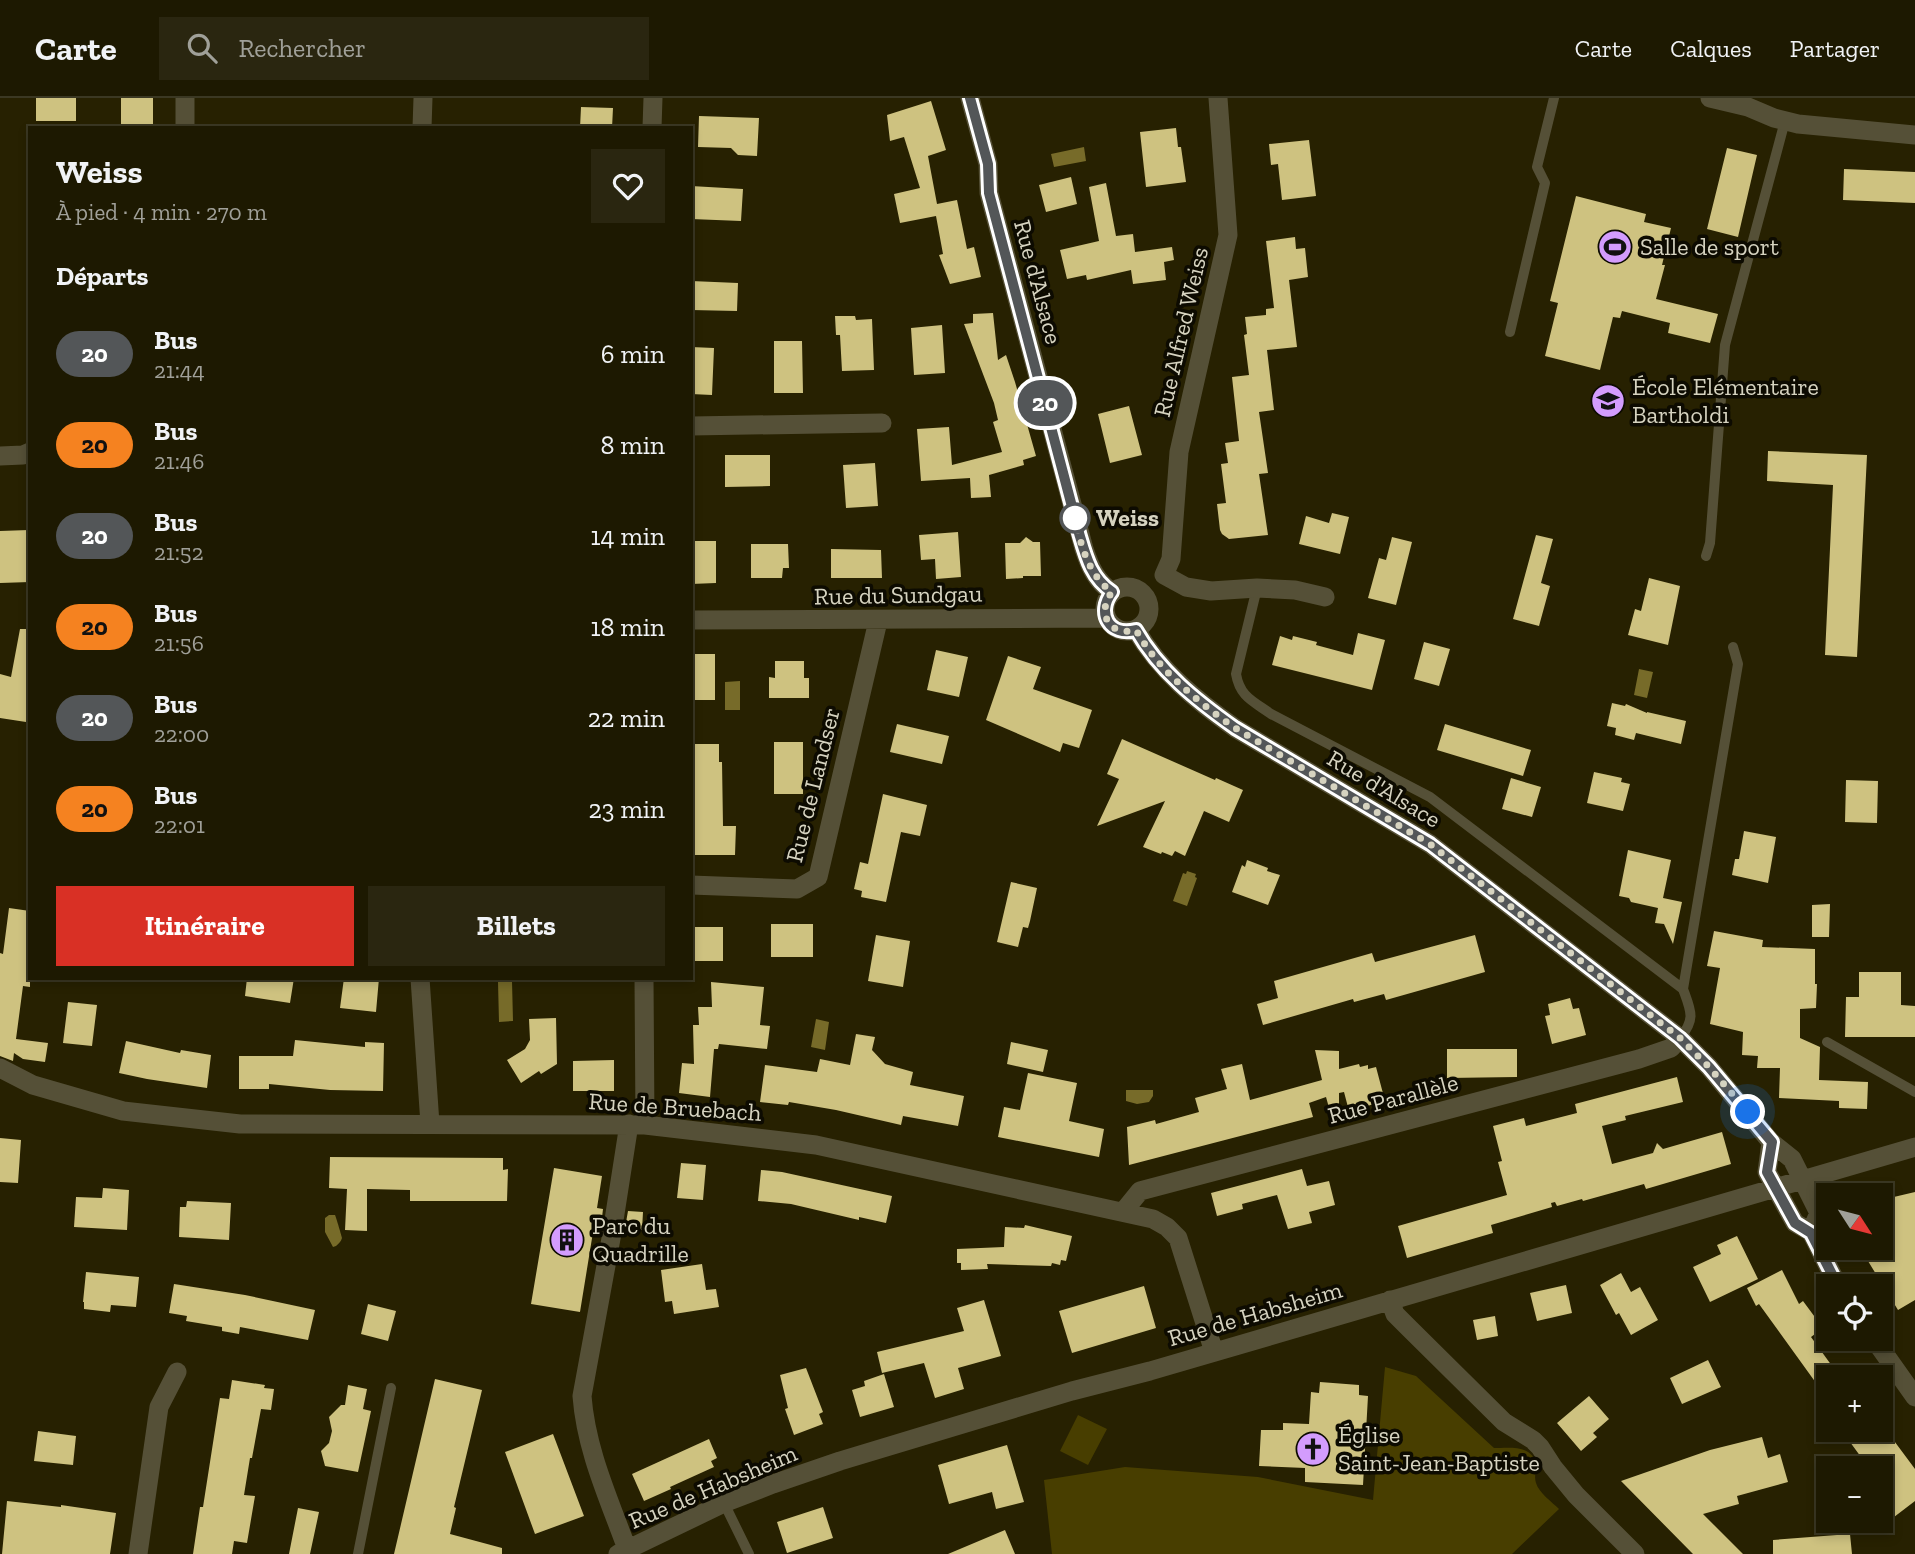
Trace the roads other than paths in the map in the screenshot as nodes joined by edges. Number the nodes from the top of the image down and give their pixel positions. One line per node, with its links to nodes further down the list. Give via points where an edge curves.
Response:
1 (185, 98): 9 (street)
2 (423, 98): 10 (street)
3 (653, 98): 11 (street)
4 (970, 98): 21 (street, Rue d'Alsace, via 988,164 989,193 1077,528 1093,574)
5 (1218, 98): 19 (street, Rue Alfred Weiss, via 1228,235 1179,452 1171,559)
6 (1553, 98): 13 (lane, via 1537,167 1545,183)
7 (1710, 98): 8 (street)
8 (1785, 121): 12 (street); 18 (lane, via 1725,345)
9 (185, 126)
10 (422, 126)
11 (652, 126)
12 (1915, 135)
13 (1510, 332)
14 (882, 423): 15 (street)
15 (693, 426)
16 (28, 453): 17 (street)
17 (0, 456)
18 (1706, 556)
19 (1164, 575): 20 (street, via 1186,587 1211,591); 22 (street)
20 (1257, 588): 23 (street); 32 (lane, Rue d'Alsace, via 1236,674 1238,687 1247,698 1430,797)
21 (1112, 592): 22 (street, via 1125,586); 24 (street, via 1105,604)
22 (1144, 594): 27 (street, via 1149,614)
23 (1325, 597)
24 (1106, 618): 26 (street, Rue du Sundgau); 27 (street, via 1122,631)
25 (693, 620): 26 (street, Rue du Sundgau)
26 (878, 621): 29 (street, Rue de Landser, via 818,877 797,889)
27 (1136, 630): 33 (street, Rue d'Alsace, via 1179,684 1209,709 1430,844)
28 (1733, 647): 32 (lane, via 1738,664)
29 (693, 885)
30 (420, 980): 37 (street)
31 (644, 980): 38 (street)
32 (1683, 989): 33 (lane, via 1691,1011 1689,1027)
33 (1680, 1038): 39 (street, Rue d'Alsace); 43 (street, Rue Parallèle, via 1671,1048 1639,1059 1140,1191)
34 (1827, 1042): 36 (lane)
35 (0, 1068): 37 (street, Rue de Bruebach, via 33,1085 123,1111 240,1124)
36 (1915, 1093)
37 (430, 1124): 38 (street, Rue de Bruebach)
38 (637, 1124): 43 (street, Rue de Bruebach, via 816,1145); 53 (street, via 582,1396 590,1447)
39 (1772, 1142): 41 (street, Rue d'Alsace, via 1792,1159); 42 (street, via 1767,1172)
40 (1915, 1147): 41 (street, Rue de Habsheim)
41 (1803, 1180): 42 (street, Rue de Habsheim); 44 (street, Rue d'Alsace, via 1819,1213)
42 (1776, 1189): 44 (street, via 1795,1223); 46 (street, Rue de Habsheim)
43 (1123, 1212): 48 (street, Rue de Bruebach, via 1153,1219 1178,1238)
44 (1811, 1233): 45 (street)
45 (1832, 1274)
46 (1390, 1300): 48 (street, Rue de Habsheim); 57 (street, via 1395,1314 1504,1422 1533,1440 1576,1495)
47 (1882, 1351): 51 (street)
48 (1214, 1352): 52 (street, Rue de Habsheim, via 840,1461)
49 (177, 1372): 54 (street, via 159,1407)
50 (391, 1388): 55 (lane)
51 (1915, 1397)
52 (724, 1503): 53 (street, Rue de Habsheim); 56 (lane)
53 (623, 1552)
54 (138, 1554)
55 (358, 1554)
56 (750, 1554)
57 (1635, 1554)

